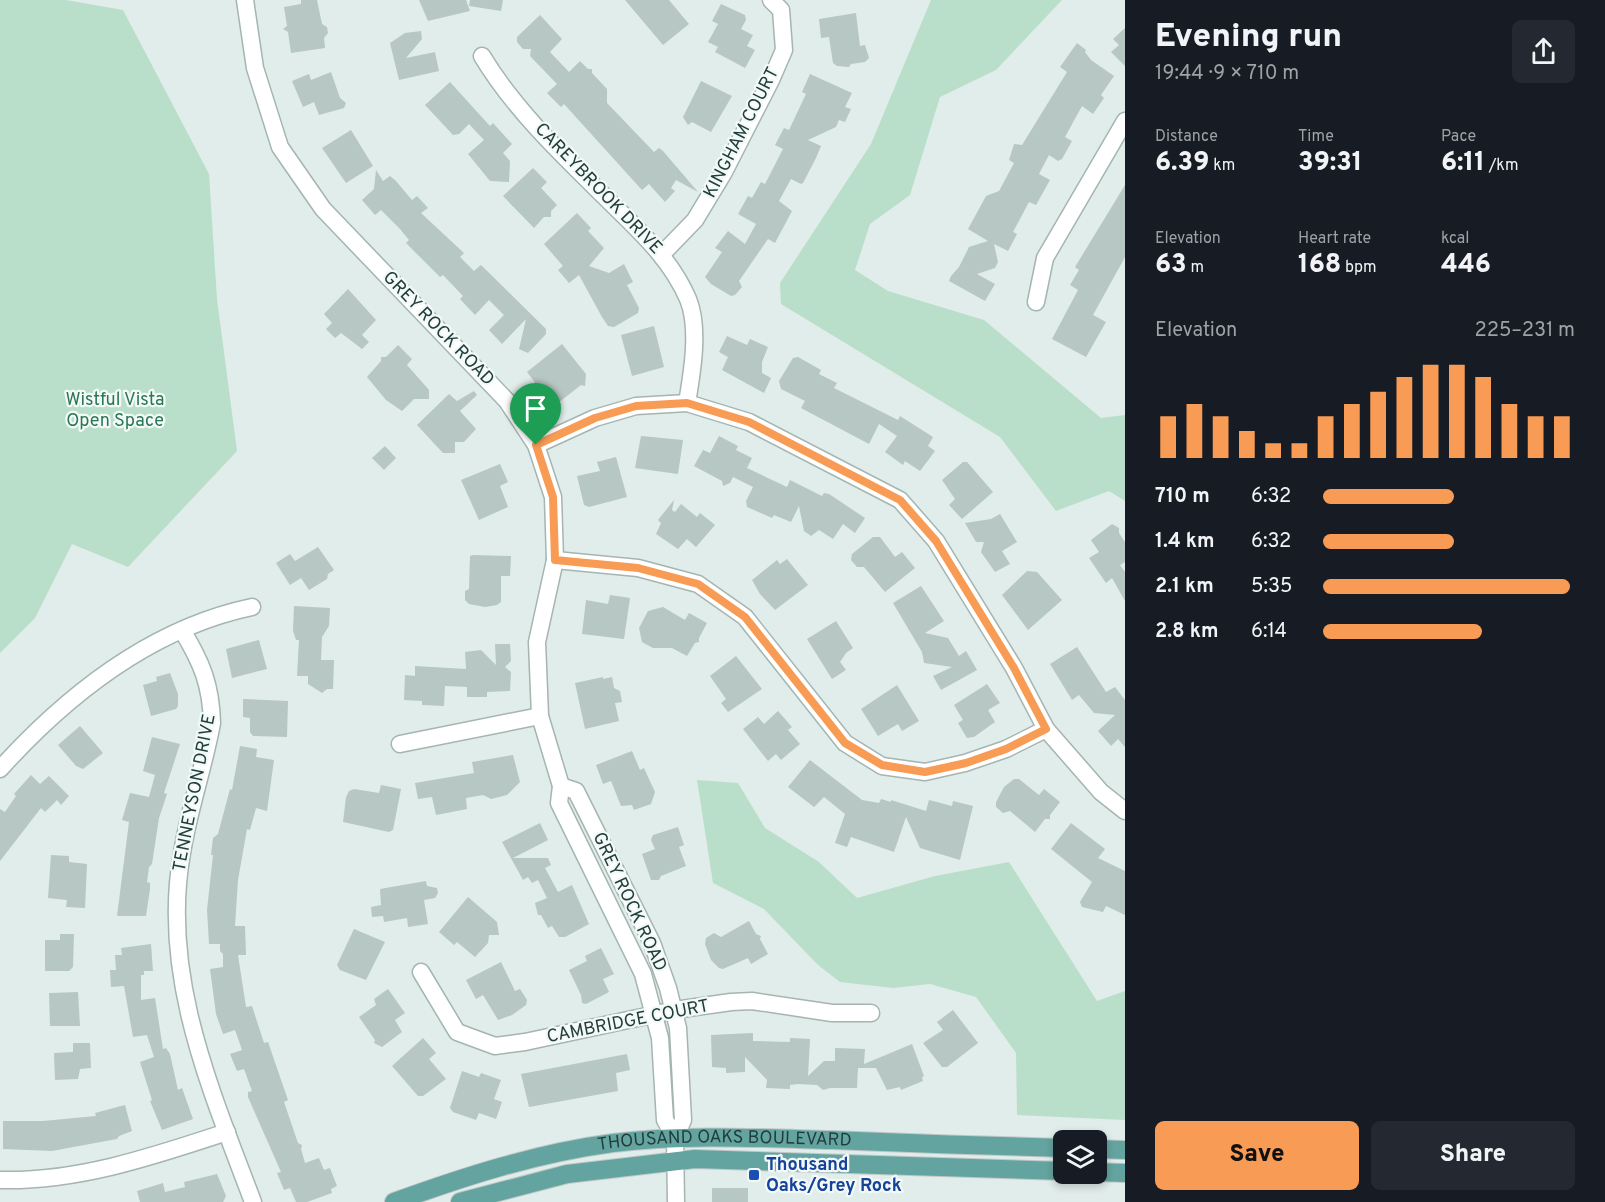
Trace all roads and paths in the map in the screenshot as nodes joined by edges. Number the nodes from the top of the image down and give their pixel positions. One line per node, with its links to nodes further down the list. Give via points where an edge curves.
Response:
1 (245, 0): 8 (street, GREY ROCK ROAD, via 255,68 280,147 323,209 507,401)
2 (771, 0): 5 (street, KINGHAM COURT, via 780,10 783,50 771,80 695,220)
3 (483, 56): 5 (street, CAREYBROOK DRIVE, via 500,85)
4 (1125, 121): 6 (street, via 1045,258)
5 (662, 254): 7 (street, CAREYBROOK DRIVE, via 689,301 695,354)
6 (1036, 302)
7 (687, 403): 8 (street, via 636,406 595,418); 13 (street, via 749,422 900,500 936,541 1014,668)
8 (536, 445): 9 (street, GREY ROCK ROAD, via 553,497)
9 (555, 560): 12 (street, GREY ROCK ROAD, via 537,642); 13 (street, via 638,568 698,584 745,617 845,743 882,765 925,772 1006,749)
10 (252, 607): 11 (street, via 223,613)
11 (182, 630): 15 (street, via 110,670 39,726); 22 (street, TENNEYSON DRIVE, via 203,665 212,703 212,723 182,853 176,905 178,961 189,1024)
12 (540, 716): 14 (street); 16 (street, GREY ROCK ROAD)
13 (1046, 729): 17 (street, via 1101,792)
14 (400, 744)
15 (0, 769)
16 (561, 786): 19 (street, GREY ROCK ROAD, via 576,791 652,943); 21 (street, GREY ROCK ROAD, via 559,803 643,974)
17 (1125, 811)
18 (421, 972): 21 (street, CAMBRIDGE COURT, via 457,1032 495,1046)
19 (675, 1010): 20 (street, CAMBRIDGE COURT, via 752,1001 832,1013); 21 (street, CAMBRIDGE COURT); 23 (street, GREY ROCK ROAD, via 683,1120)
20 (871, 1013)
21 (655, 1015): 23 (street, GREY ROCK ROAD, via 665,1120)
22 (227, 1132): 31 (street, via 148,1158 79,1174); 32 (street, TENNEYSON DRIVE)
23 (675, 1138): 24 (main road, THOUSAND OAKS BOULEVARD); 27 (street, GREY ROCK ROAD); 33 (main road, THOUSAND OAKS BOULEVARD, via 602,1145 529,1159)
24 (1053, 1148)
25 (1107, 1149): 26 (main road)
26 (1125, 1150)
27 (676, 1161): 28 (main road, THOUSAND OAKS BOULEVARD, via 757,1160); 34 (main road, THOUSAND OAKS BOULEVARD, via 567,1174); 35 (street, GREY ROCK ROAD)
28 (1053, 1171)
29 (1107, 1172): 30 (main road)
30 (1125, 1173)
31 (0, 1180)
32 (253, 1202)
33 (394, 1202)
34 (460, 1202)
35 (676, 1202)

